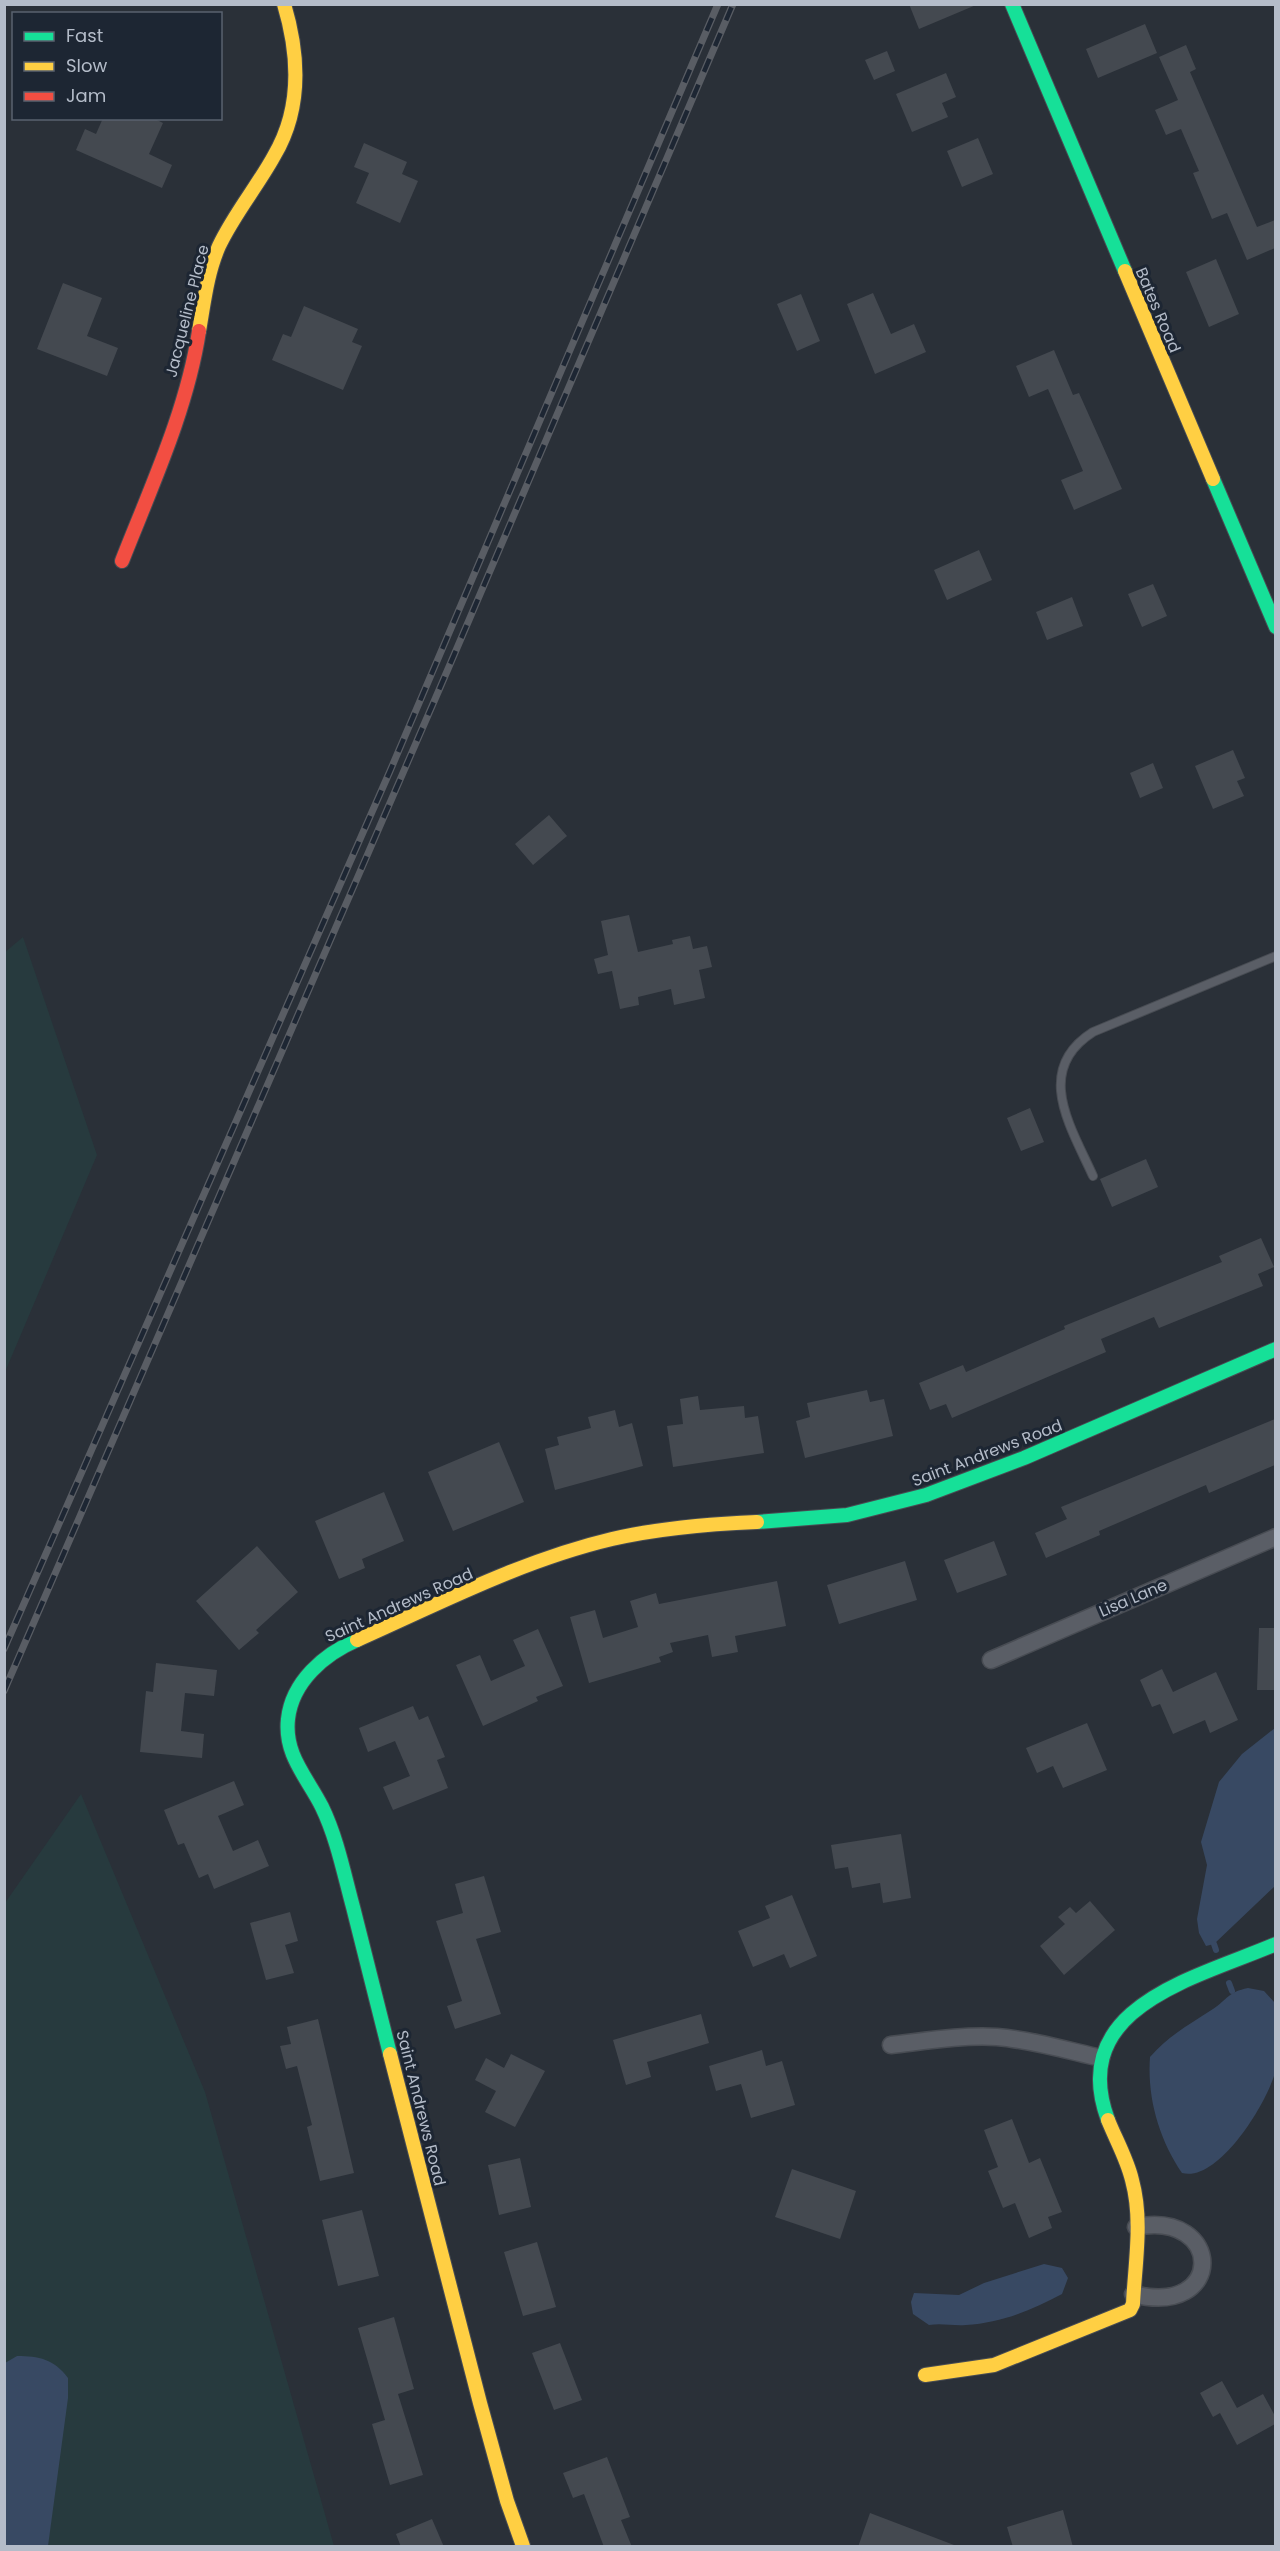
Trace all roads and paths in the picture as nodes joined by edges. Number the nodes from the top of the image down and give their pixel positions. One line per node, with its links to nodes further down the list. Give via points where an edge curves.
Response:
1 (284, 4): 3 (street, Jacqueline Place, via 293,38 295,67 294,97 287,126 276,153 224,236 213,262 193,361 168,447)
2 (1012, 4): 4 (street, Bates Road)
3 (122, 561)
4 (1275, 627)
5 (1275, 956): 6 (lane, via 1077,1042 1062,1067 1060,1096)
6 (1092, 1176)
7 (1275, 1349): 16 (street, Saint Andrews Road, via 983,1475 924,1496 826,1518 651,1530 543,1559 352,1642 328,1655 298,1687 290,1713 289,1743 330,1824 338,1850 480,2403)
8 (1275, 1538): 9 (street, Lisa Lane)
9 (991, 1660)
10 (1275, 1944): 12 (street, via 1152,1996 1117,2024)
11 (891, 2045): 12 (street, via 951,2037 996,2037)
12 (1101, 2058): 13 (street, via 1101,2097 1133,2181)
13 (1136, 2227): 14 (street); 14 (street, via 1167,2224 1180,2228 1199,2247 1202,2262 1201,2276 1180,2295 1164,2299)
14 (1133, 2294): 15 (street, via 1133,2304 1122,2314 1012,2360)
15 (926, 2375)
16 (524, 2547)

